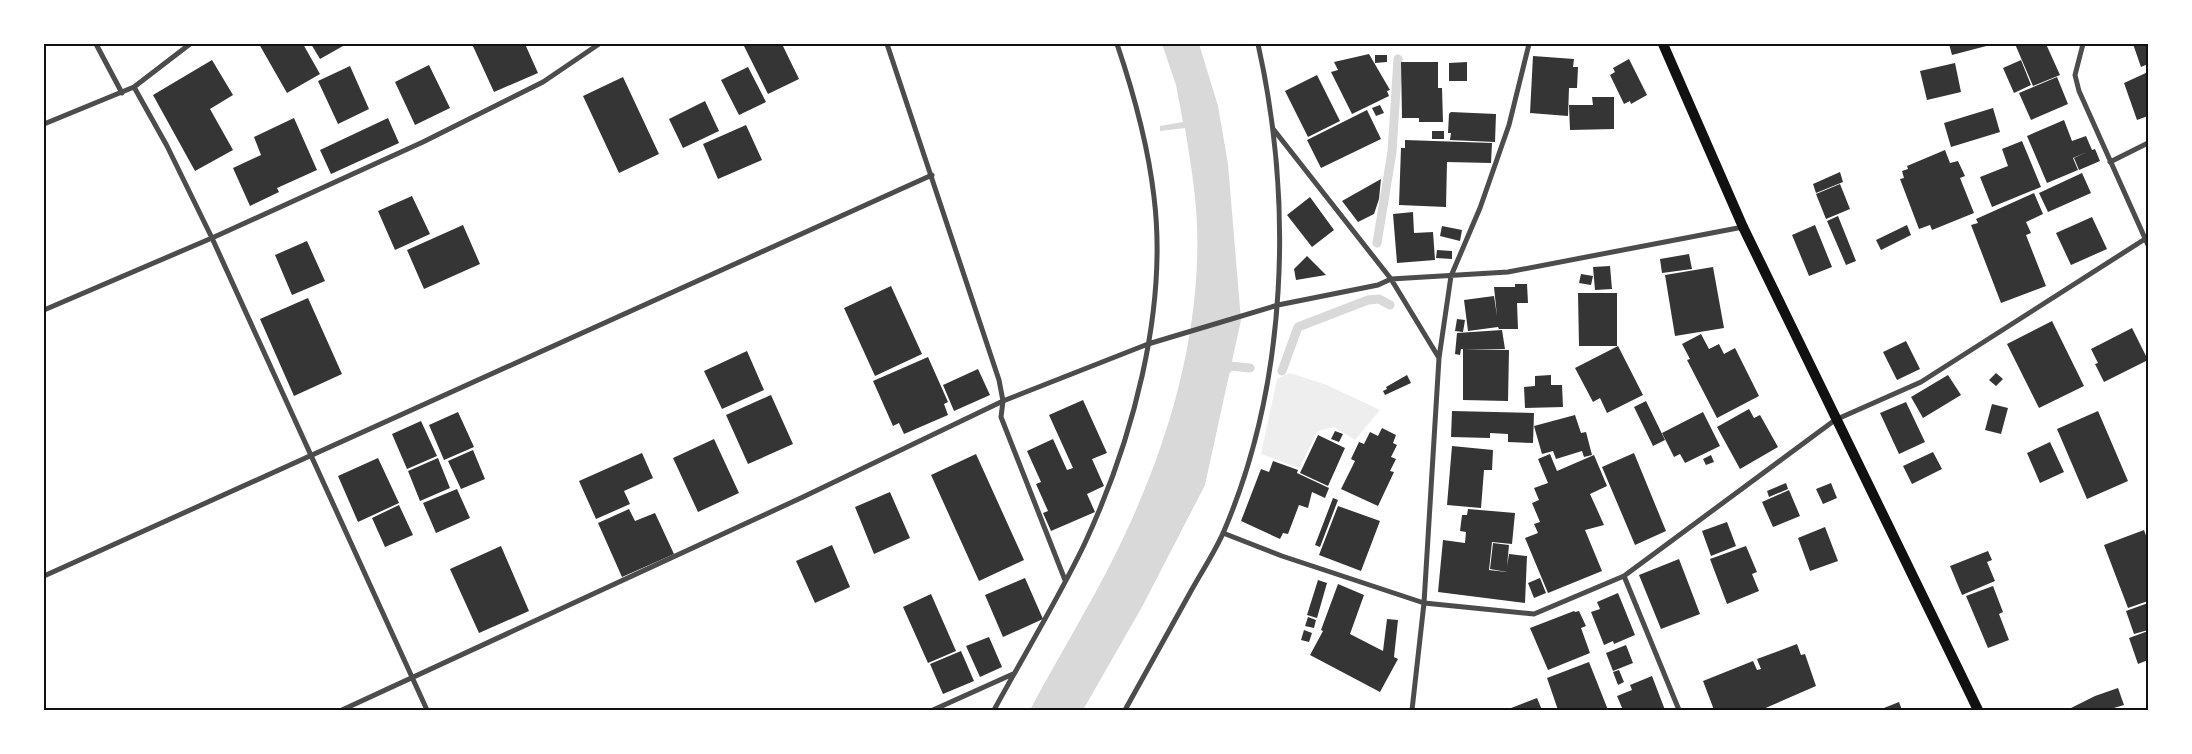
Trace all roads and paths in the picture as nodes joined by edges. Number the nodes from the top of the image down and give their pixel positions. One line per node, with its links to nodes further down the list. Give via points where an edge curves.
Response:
1 (96, 44): 11 (street)
2 (190, 44): 10 (street)
3 (598, 44): 18 (street, via 542,82)
4 (887, 44): 16 (street)
5 (1117, 44): 25 (street, via 1140,118 1155,199 1155,282)
6 (1258, 44): 13 (street)
7 (1528, 44): 21 (street, via 1509,125 1480,208)
8 (1663, 44): 17 (main road)
9 (2083, 44): 15 (street, via 2074,75)
10 (134, 87): 11 (street); 18 (street)
11 (122, 93): 12 (street)
12 (44, 124)
13 (1273, 130): 22 (street); 23 (street, via 1279,228)
14 (2148, 143): 15 (street)
15 (2110, 162): 19 (street)
16 (932, 175): 27 (street); 29 (street)
17 (1743, 226): 21 (street, via 1508,272); 28 (main road)
18 (212, 238): 24 (street); 29 (street)
19 (2146, 239): 20 (street); 28 (street, via 1920,382)
20 (2148, 246)
21 (1451, 276): 22 (street); 26 (street)
22 (1391, 279): 23 (street, via 1378,285); 26 (street)
23 (1278, 305): 25 (street); 30 (street, via 1266,384 1249,460)
24 (44, 310)
25 (1148, 344): 27 (street); 33 (street, via 1133,412 1110,485)
26 (1439, 358): 34 (street)
27 (1003, 401): 33 (street, via 1000,417); 36 (street)
28 (1835, 420): 32 (street); 44 (main road)
29 (312, 455): 31 (street); 36 (street)
30 (1223, 533): 34 (street); 41 (street)
31 (44, 576)
32 (1624, 576): 34 (street, via 1534,614); 43 (street)
33 (1065, 580): 35 (street)
34 (1424, 603): 42 (street)
35 (1014, 674): 39 (street); 40 (street)
36 (413, 679): 37 (street); 38 (street)
37 (342, 710)
38 (427, 710)
39 (933, 710)
40 (994, 710)
41 (1125, 710)
42 (1412, 710)
43 (1679, 710)
44 (1978, 710)

